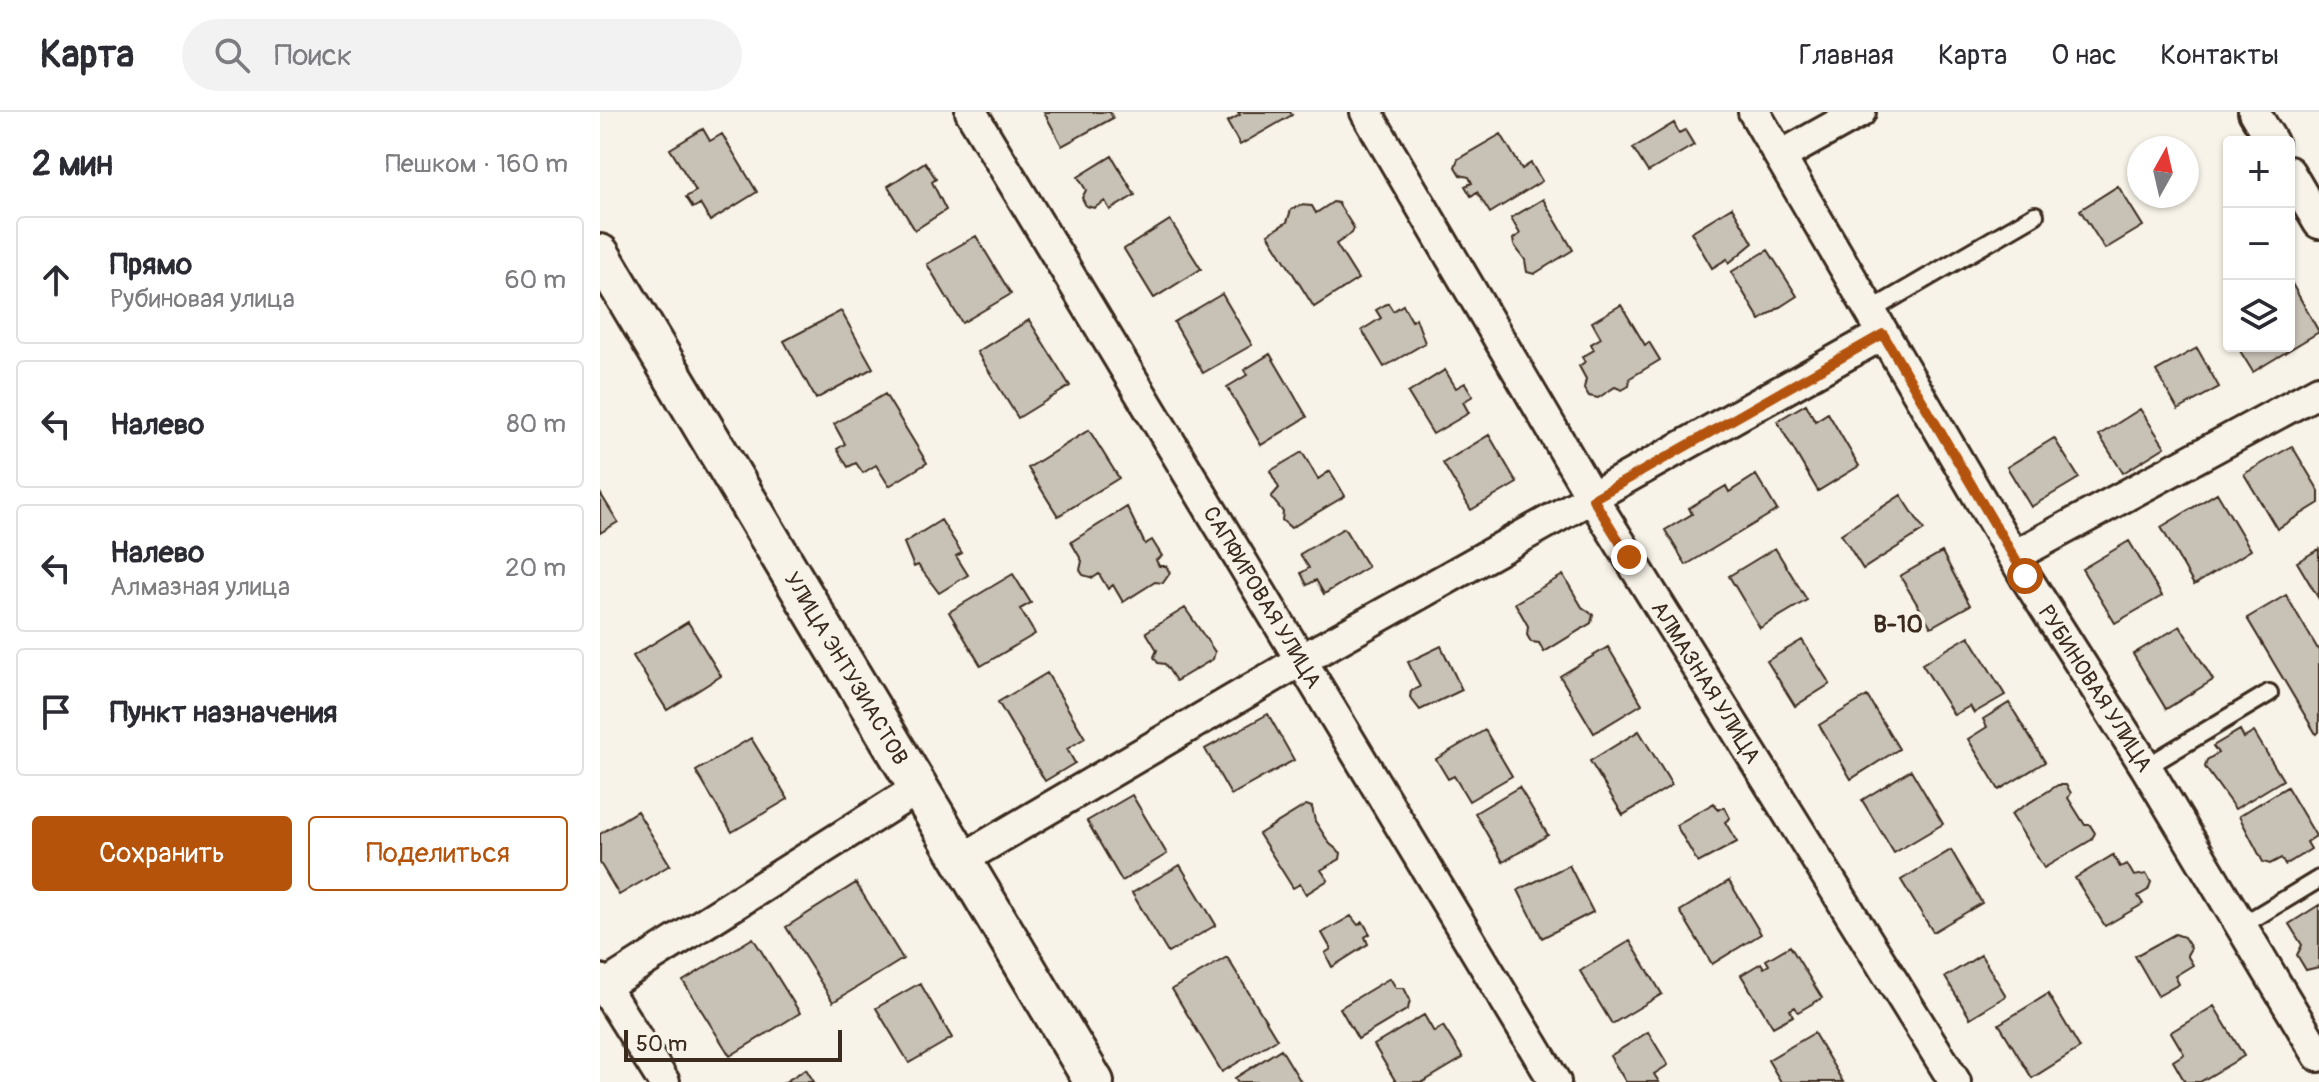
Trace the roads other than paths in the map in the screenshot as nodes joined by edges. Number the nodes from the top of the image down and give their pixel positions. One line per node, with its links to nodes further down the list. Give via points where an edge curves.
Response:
1 (971, 112): 16 (street, САПФИРОВАЯ УЛИЦА)
2 (1366, 112): 14 (street, АЛМАЗНАЯ УЛИЦА)
3 (1754, 112): 7 (street, РУБИНОВАЯ УЛИЦА)
4 (1860, 112): 7 (street)
5 (2254, 112): 6 (street)
6 (2268, 136)
7 (1781, 156): 12 (street, РУБИНОВАЯ УЛИЦА)
8 (2295, 182): 10 (street)
9 (2035, 215): 12 (lane)
10 (2319, 223)
11 (600, 254): 19 (street, УЛИЦА ЭНТУЗИАСТОВ)
12 (1876, 323): 14 (street); 15 (street, РУБИНОВАЯ УЛИЦА)
13 (2319, 391): 15 (street)
14 (1593, 499): 16 (street); 28 (street, АЛМАЗНАЯ УЛИЦА)
15 (2014, 556): 18 (street, РУБИНОВАЯ УЛИЦА)
16 (1303, 659): 20 (street); 27 (street, САПФИРОВАЯ УЛИЦА)
17 (2269, 693): 18 (lane)
18 (2146, 767): 22 (street, РУБИНОВАЯ УЛИЦА)
19 (917, 789): 20 (street, УЛИЦА ЭНТУЗИАСТОВ); 23 (street)
20 (961, 860): 26 (street, УЛИЦА ЭНТУЗИАСТОВ)
21 (2319, 879): 22 (lane)
22 (2241, 926): 24 (street, РУБИНОВАЯ УЛИЦА)
23 (601, 985): 25 (street)
24 (2319, 1056)
25 (664, 1082)
26 (1094, 1082)
27 (1555, 1082)
28 (1955, 1082)

